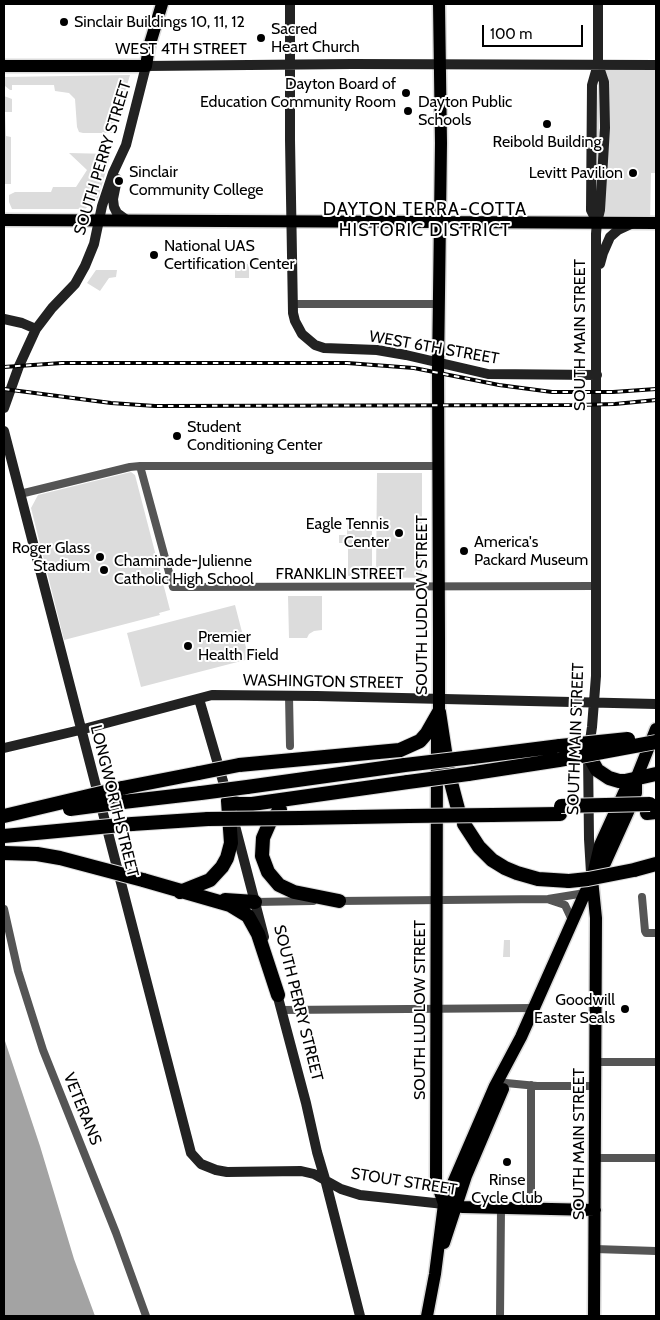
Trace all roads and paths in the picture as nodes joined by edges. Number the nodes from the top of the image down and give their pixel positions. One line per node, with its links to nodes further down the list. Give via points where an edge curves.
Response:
1 (162, 4): 10 (main road, SOUTH PERRY STREET)
2 (290, 4): 5 (street, WEST 6TH STREET)
3 (439, 4): 6 (main road, SOUTH LUDLOW STREET)
4 (598, 4): 7 (street, SOUTH MAIN STREET)
5 (290, 64): 6 (street, WEST 4TH STREET); 10 (street, WEST 4TH STREET); 15 (street, WEST 6TH STREET)
6 (439, 64): 7 (street, WEST 4TH STREET); 16 (main road, SOUTH LUDLOW STREET)
7 (598, 64): 8 (street, WEST 4TH STREET); 17 (street, SOUTH MAIN STREET, via 604,82 605,128 600,210)
8 (656, 65)
9 (4, 66): 10 (main road, WEST 4TH STREET)
10 (146, 66): 11 (street, SOUTH PERRY STREET)
11 (121, 158): 13 (street, SOUTH PERRY STREET); 14 (street, via 113,203 117,213)
12 (4, 220): 13 (main road)
13 (98, 221): 14 (main road); 24 (street, SOUTH PERRY STREET, via 94,244 85,266 72,288)
14 (128, 221): 15 (main road)
15 (291, 222): 16 (main road); 21 (street, WEST 6TH STREET)
16 (439, 222): 17 (main road); 22 (main road, SOUTH LUDLOW STREET)
17 (596, 222): 18 (main road); 20 (street, SOUTH MAIN STREET)
18 (634, 223): 19 (main road); 20 (street, via 610,237)
19 (656, 223)
20 (597, 279): 26 (street, SOUTH MAIN STREET)
21 (293, 304): 22 (street); 25 (street, WEST 6TH STREET, via 298,328 315,345 377,350)
22 (439, 304): 25 (main road, SOUTH LUDLOW STREET)
23 (4, 319): 24 (street)
24 (36, 329): 27 (street)
25 (438, 363): 26 (street, WEST 6TH STREET, via 500,375); 30 (main road, SOUTH LUDLOW STREET)
26 (597, 375): 32 (street, SOUTH MAIN STREET)
27 (4, 408)
28 (4, 431): 31 (street, LONGWORTH STREET)
29 (140, 466): 30 (street); 31 (street); 33 (street, FRANKLIN STREET, via 173,587)
30 (438, 466): 33 (main road, SOUTH LUDLOW STREET)
31 (20, 494): 40 (street, LONGWORTH STREET)
32 (596, 586): 33 (street, FRANKLIN STREET); 36 (street, SOUTH MAIN STREET)
33 (439, 588): 38 (main road, SOUTH LUDLOW STREET)
34 (289, 696): 35 (street, WASHINGTON STREET, via 212,695); 38 (street, WASHINGTON STREET); 43 (street)
35 (199, 699): 40 (street, WASHINGTON STREET); 51 (street, SOUTH PERRY STREET)
36 (594, 703): 37 (street, WASHINGTON STREET); 38 (street, WASHINGTON STREET); 46 (street, SOUTH MAIN STREET)
37 (656, 704)
38 (439, 706): 49 (highway, bridge, via 427,733 400,750 239,765); 53 (highway, via 448,770); 66 (main road, SOUTH LUDLOW STREET)
39 (656, 729): 48 (main road)
40 (80, 730): 44 (street, WASHINGTON STREET); 83 (street, LONGWORTH STREET, via 188,1148 196,1160)
41 (656, 737): 45 (highway, bridge)
42 (656, 742): 45 (highway, bridge)
43 (290, 746)
44 (4, 748)
45 (559, 753): 49 (highway, bridge, via 473,756 201,792); 50 (highway, bridge, via 468,774)
46 (588, 754): 48 (highway, via 597,770 609,778 624,782); 59 (street, SOUTH MAIN STREET)
47 (656, 774): 48 (highway)
48 (636, 779): 59 (main road, via 636,793 628,812 605,863)
49 (123, 795): 54 (highway, bridge)
50 (297, 799): 51 (highway, via 248,804); 65 (highway, via 279,811 266,828 262,848 264,866 286,889)
51 (228, 801): 60 (highway, via 231,843 224,862 210,880); 67 (street, SOUTH PERRY STREET)
52 (652, 808): 56 (highway, bridge, via 494,815 208,820)
53 (458, 809)
54 (4, 817)
55 (464, 824): 58 (highway, bridge, via 492,860 538,879 588,879)
56 (4, 836)
57 (4, 853): 60 (highway, bridge, via 60,858)
58 (656, 864)
59 (592, 879): 61 (main road); 76 (main road, SOUTH MAIN STREET, via 596,909)
60 (180, 892): 62 (highway)
61 (585, 893): 64 (street); 69 (main road)
62 (199, 896): 67 (highway); 71 (highway, via 230,905 248,916 258,934)
63 (642, 896): 70 (street, via 645,931)
64 (548, 899): 66 (street); 69 (street, via 566,905)
65 (339, 901): 66 (street); 67 (street)
66 (437, 901): 72 (main road, SOUTH LUDLOW STREET)
67 (254, 902): 71 (street, SOUTH PERRY STREET)
68 (4, 909): 91 (street, VETERANS, via 18,971 43,1050)
69 (573, 921): 73 (main road)
70 (656, 933)
71 (278, 995): 74 (street, SOUTH PERRY STREET)
72 (436, 1008): 73 (street); 74 (street); 85 (main road, SOUTH LUDLOW STREET, via 436,1180)
73 (534, 1008): 75 (main road)
74 (281, 1010): 84 (street, SOUTH PERRY STREET)
75 (521, 1037): 78 (main road); 85 (main road, via 495,1086)
76 (596, 1062): 77 (street); 80 (main road, SOUTH MAIN STREET)
77 (656, 1062)
78 (506, 1083): 79 (street); 85 (main road)
79 (531, 1085): 80 (street); 87 (street)
80 (596, 1086): 81 (main road, SOUTH MAIN STREET)
81 (595, 1158): 82 (street); 88 (main road, SOUTH MAIN STREET)
82 (656, 1158)
83 (212, 1169): 84 (street, STOUT STREET, via 227,1172 301,1171)
84 (325, 1179): 85 (street, STOUT STREET, via 360,1195); 92 (street, SOUTH PERRY STREET)
85 (450, 1205): 86 (main road, STOUT STREET); 93 (main road)
86 (500, 1208): 87 (main road, STOUT STREET); 94 (street)
87 (531, 1209): 88 (main road, STOUT STREET)
88 (595, 1210): 89 (main road, SOUTH MAIN STREET)
89 (595, 1249): 90 (street); 95 (main road, SOUTH MAIN STREET)
90 (656, 1251)
91 (146, 1316)
92 (360, 1316)
93 (426, 1316)
94 (500, 1316)
95 (594, 1316)

